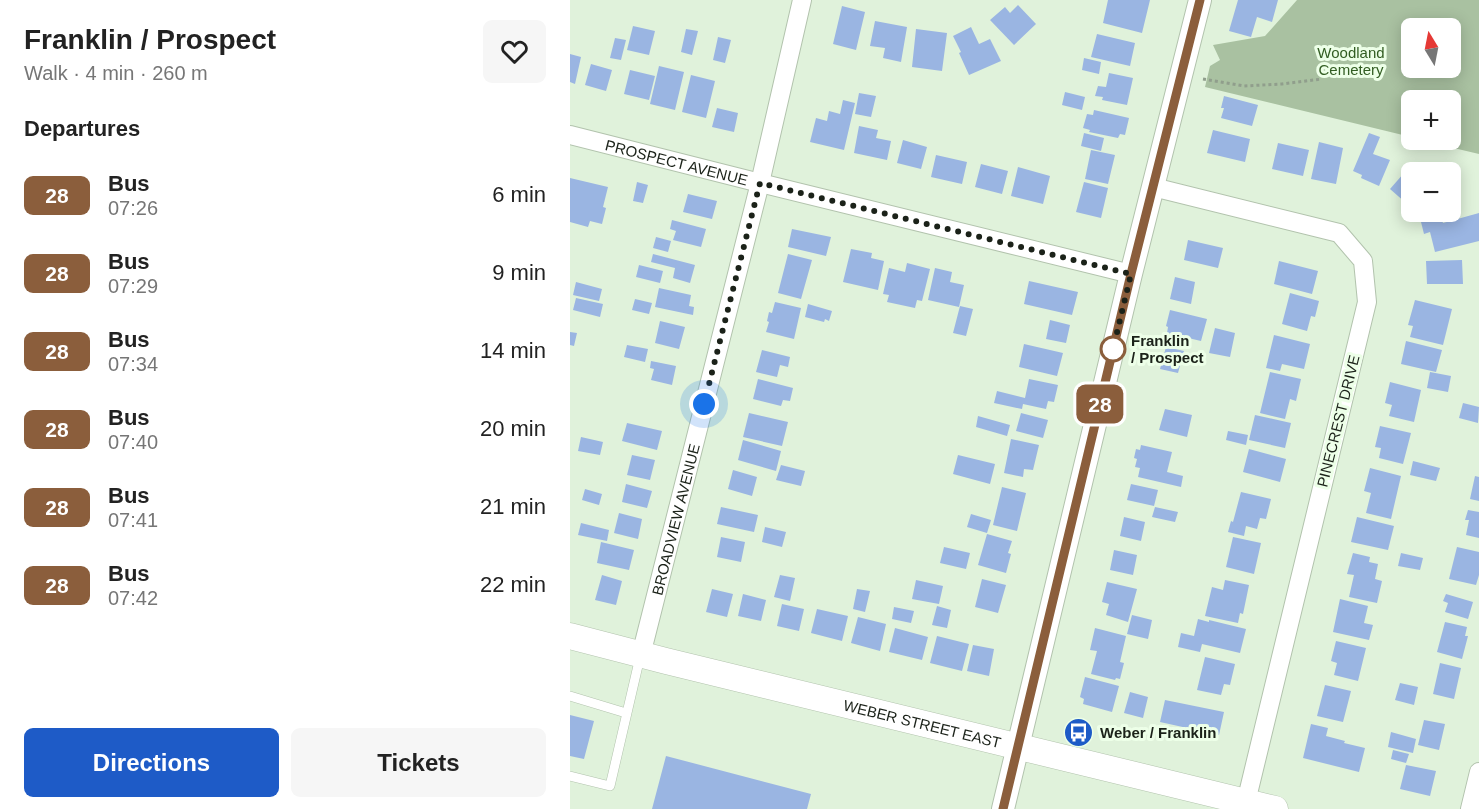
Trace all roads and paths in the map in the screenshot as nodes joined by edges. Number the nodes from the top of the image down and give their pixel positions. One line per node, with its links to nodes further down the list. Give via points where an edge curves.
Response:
1 (802, 0): 6 (street, BROADVIEW AVENUE)
2 (1200, 0): 7 (street)
3 (1322, 78): 4 (path, via 1244,86)
4 (1203, 79)
5 (570, 135): 6 (street, PROSPECT AVENUE)
6 (760, 183): 8 (street, PROSPECT AVENUE); 10 (street, BROADVIEW AVENUE)
7 (1154, 186): 8 (street); 16 (street, PINECREST DRIVE, via 1339,233 1363,261 1367,302)
8 (1131, 274): 13 (street)
9 (570, 636): 10 (main road, WEBER STREET EAST)
10 (640, 655): 12 (lane); 13 (main road, WEBER STREET EAST)
11 (570, 696): 12 (lane)
12 (626, 713): 15 (lane, via 610,786)
13 (1018, 747): 16 (main road, WEBER STREET EAST); 17 (street)
14 (1479, 772): 19 (street)
15 (570, 776)
16 (1246, 802): 18 (main road, WEBER STREET EAST)
17 (1003, 809)
18 (1275, 809)
19 (1470, 809)

